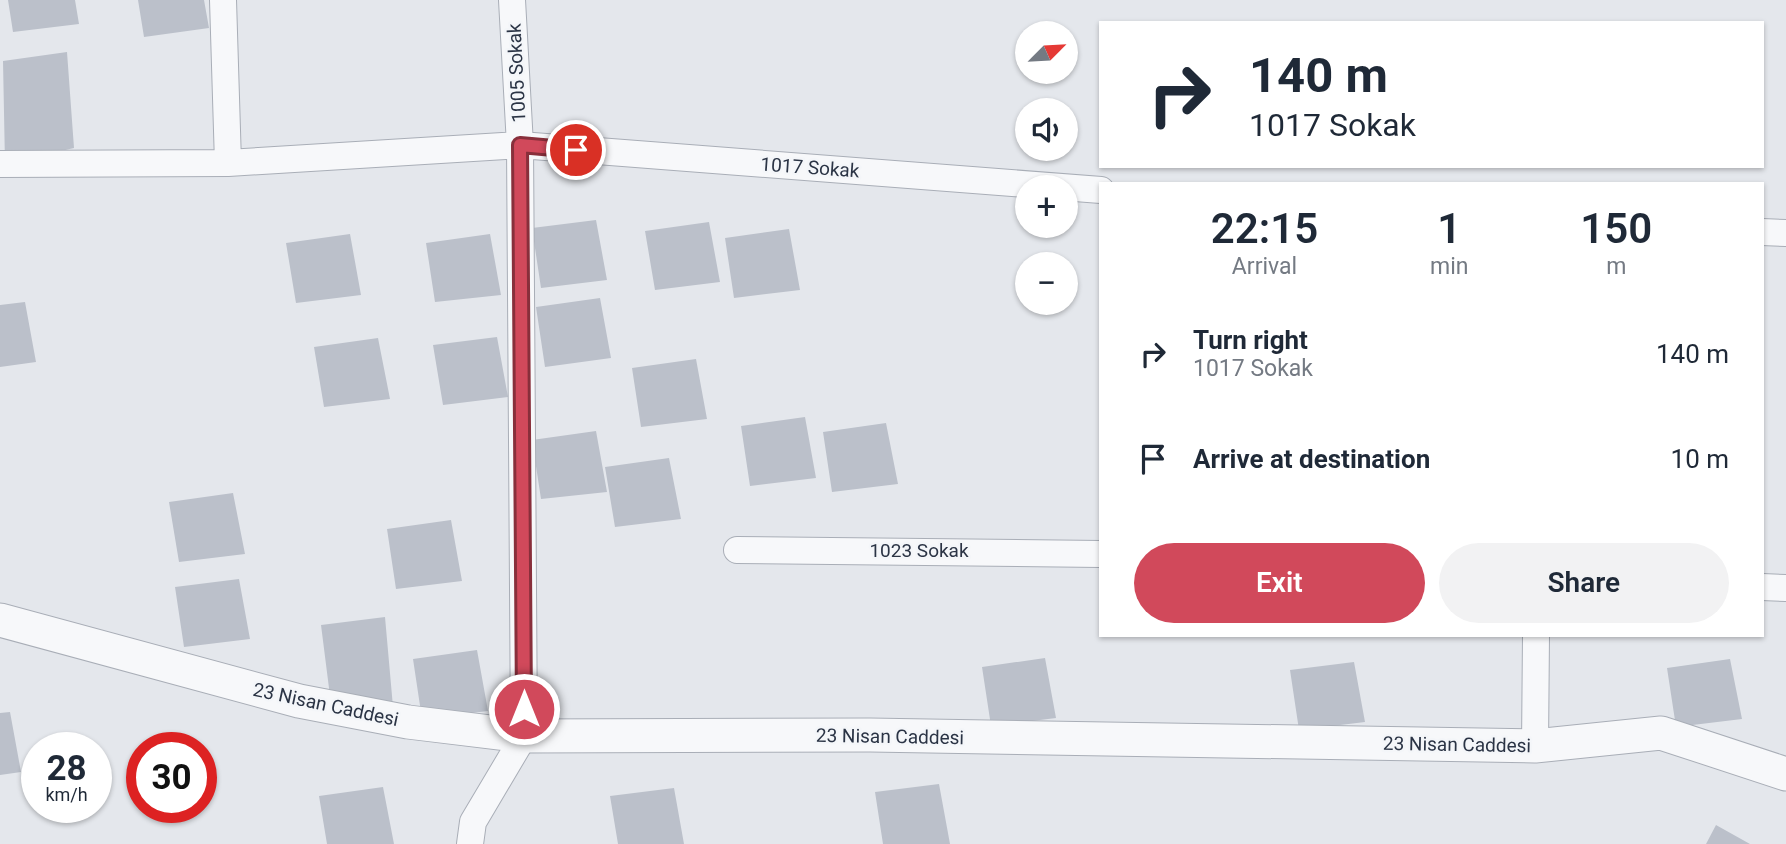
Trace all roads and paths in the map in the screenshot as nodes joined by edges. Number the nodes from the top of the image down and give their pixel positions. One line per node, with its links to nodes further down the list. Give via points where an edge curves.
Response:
1 (223, 0): 4 (street)
2 (512, 0): 3 (street, 1005 Sokak)
3 (520, 145): 4 (street, 1017 Sokak); 6 (street, 1017 Sokak); 15 (street, 1005 Sokak)
4 (228, 163): 5 (street, 1017 Sokak)
5 (0, 164)
6 (1099, 190)
7 (1764, 232): 8 (street)
8 (1786, 233)
9 (737, 550): 10 (street, 1023 Sokak)
10 (1099, 554)
11 (1764, 587): 12 (street)
12 (1786, 587)
13 (0, 620): 15 (street, 23 Nisan Caddesi, via 299,701 408,722)
14 (1536, 637): 16 (street)
15 (524, 736): 16 (street, 23 Nisan Caddesi, via 870,735); 18 (street, via 473,822)
16 (1535, 746): 17 (street, 23 Nisan Caddesi, via 1661,733)
17 (1786, 774)
18 (470, 844)

